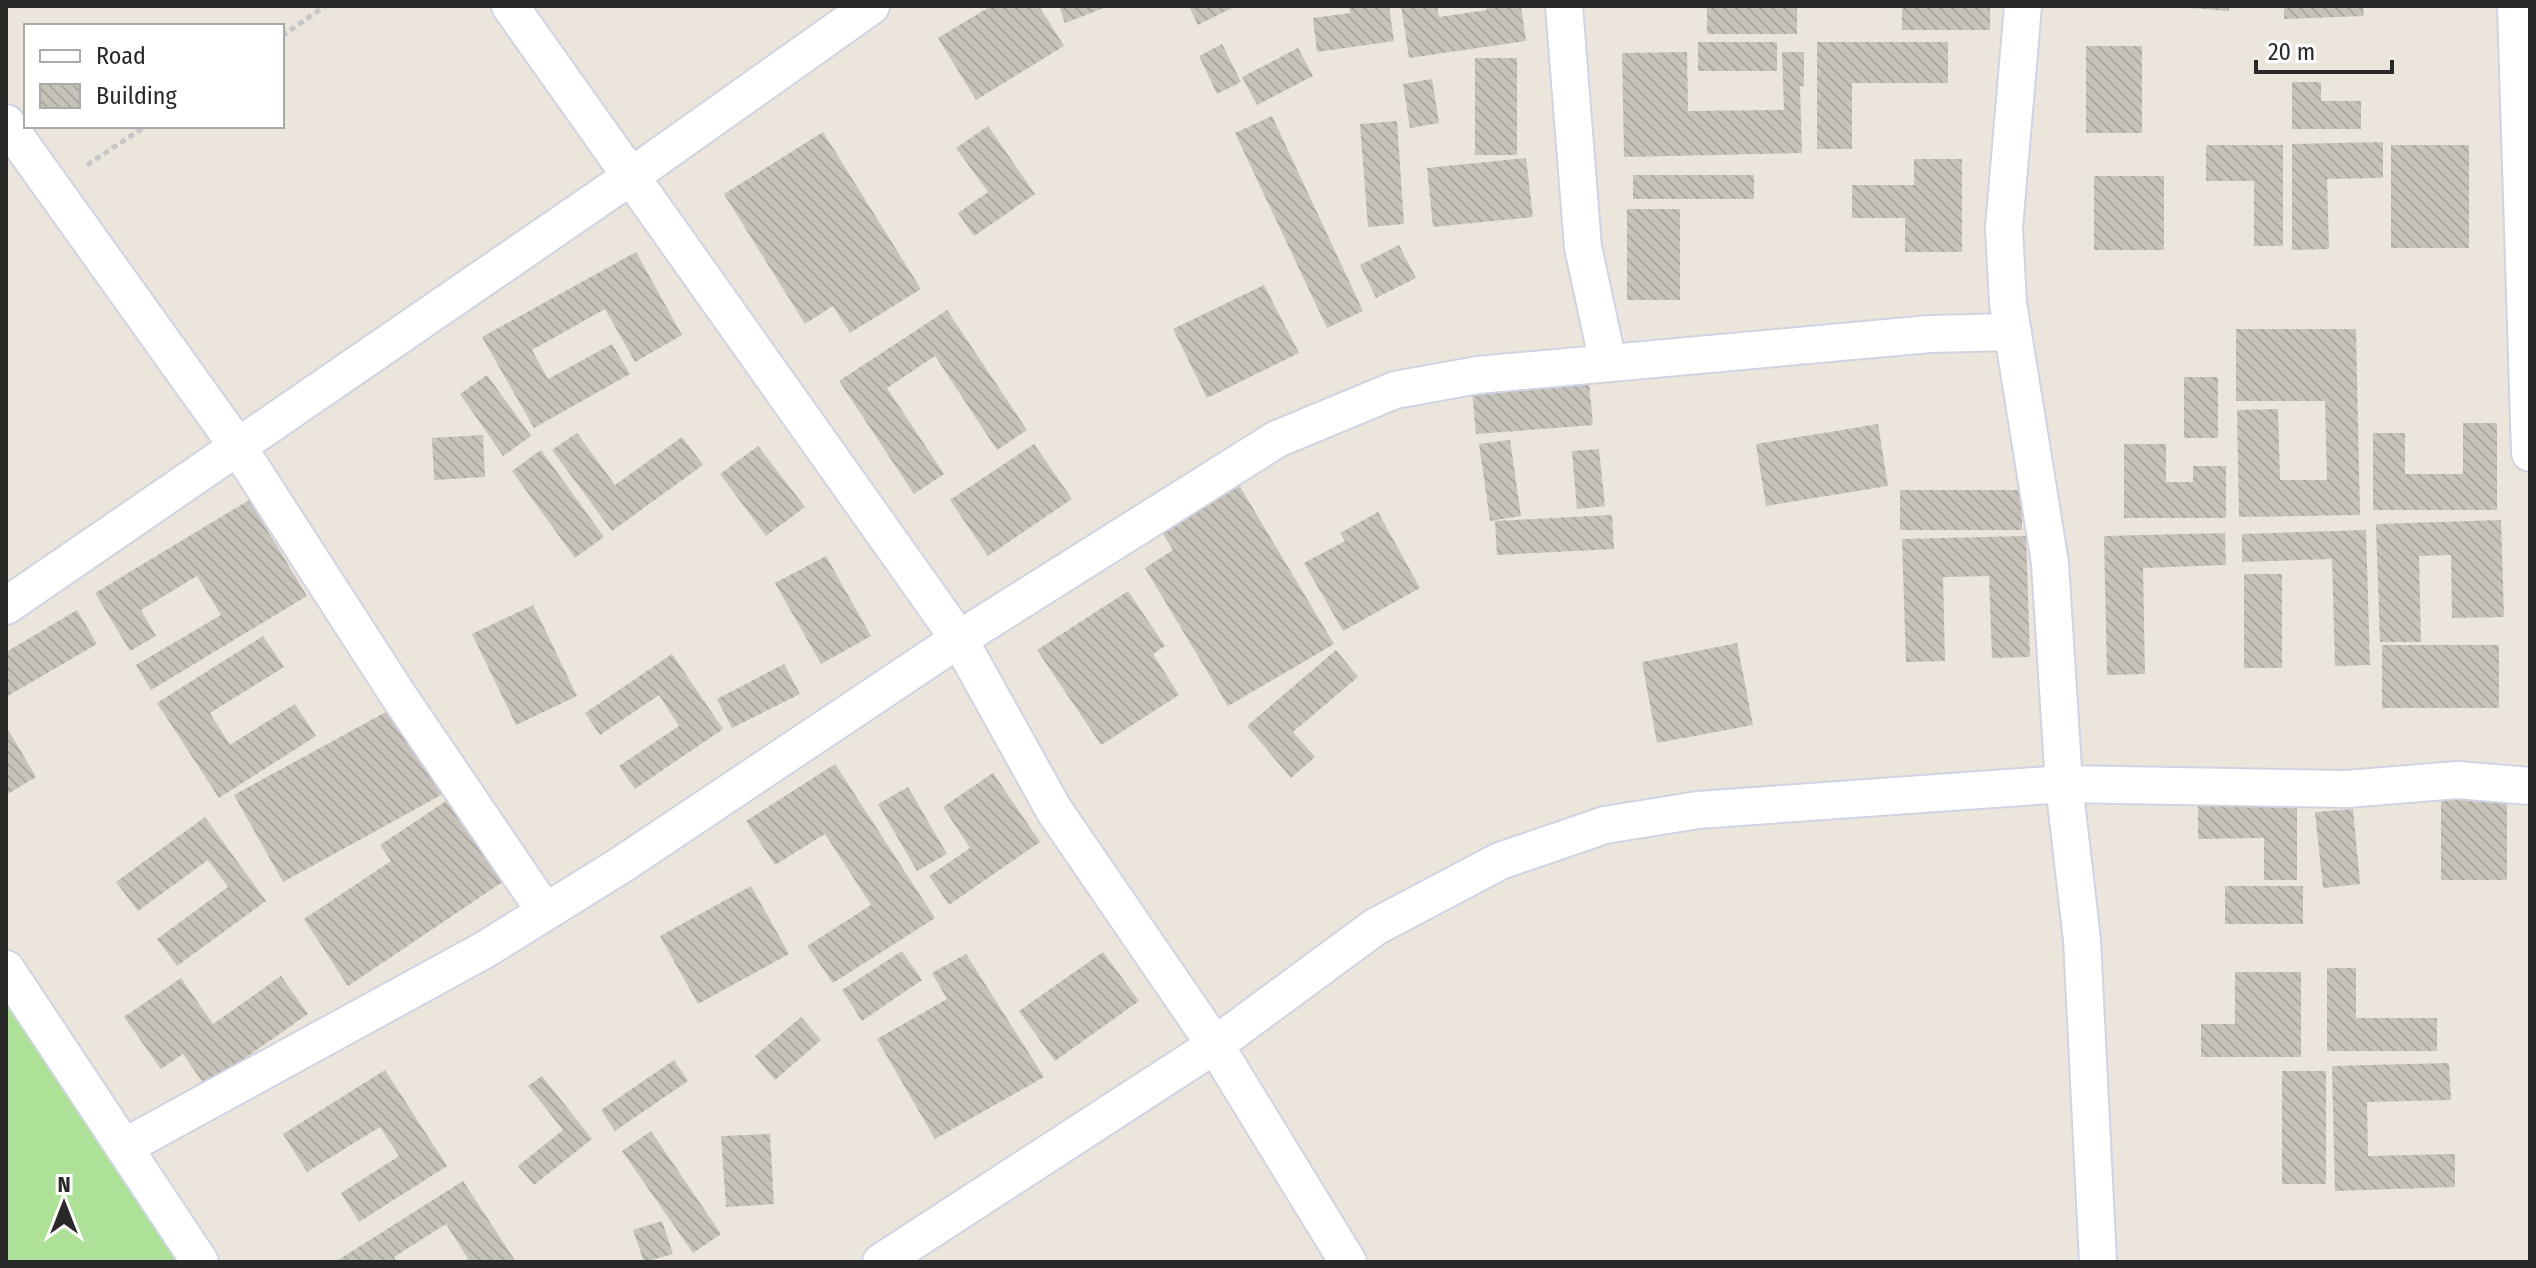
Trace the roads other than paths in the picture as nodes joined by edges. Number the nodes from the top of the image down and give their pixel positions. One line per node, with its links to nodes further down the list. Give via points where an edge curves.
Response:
1 (510, 6): 7 (street)
2 (871, 6): 7 (street)
3 (1564, 6): 9 (street, via 1583,247)
4 (2023, 6): 8 (street, via 2004,228)
5 (2516, 6): 11 (street)
6 (6, 123): 10 (street)
7 (630, 177): 10 (street); 13 (street)
8 (2013, 332): 9 (street, via 1930,334); 14 (street, via 2050,563)
9 (1608, 363): 13 (street, via 1478,375 1395,390 1277,439)
10 (238, 447): 12 (street); 16 (street)
11 (2530, 453)
12 (6, 606)
13 (959, 639): 16 (street, via 621,865); 18 (street, via 1054,810)
14 (2064, 784): 15 (street, via 2347,789 2457,780); 18 (street, via 1698,810 1605,825 1500,861 1375,927); 23 (street, via 2082,940)
15 (2530, 786)
16 (544, 910): 19 (street, via 486,949)
17 (6, 969): 19 (street)
18 (1215, 1045): 21 (street); 22 (street)
19 (126, 1146): 20 (street)
20 (200, 1262)
21 (881, 1262)
22 (1348, 1262)
23 (2098, 1262)

